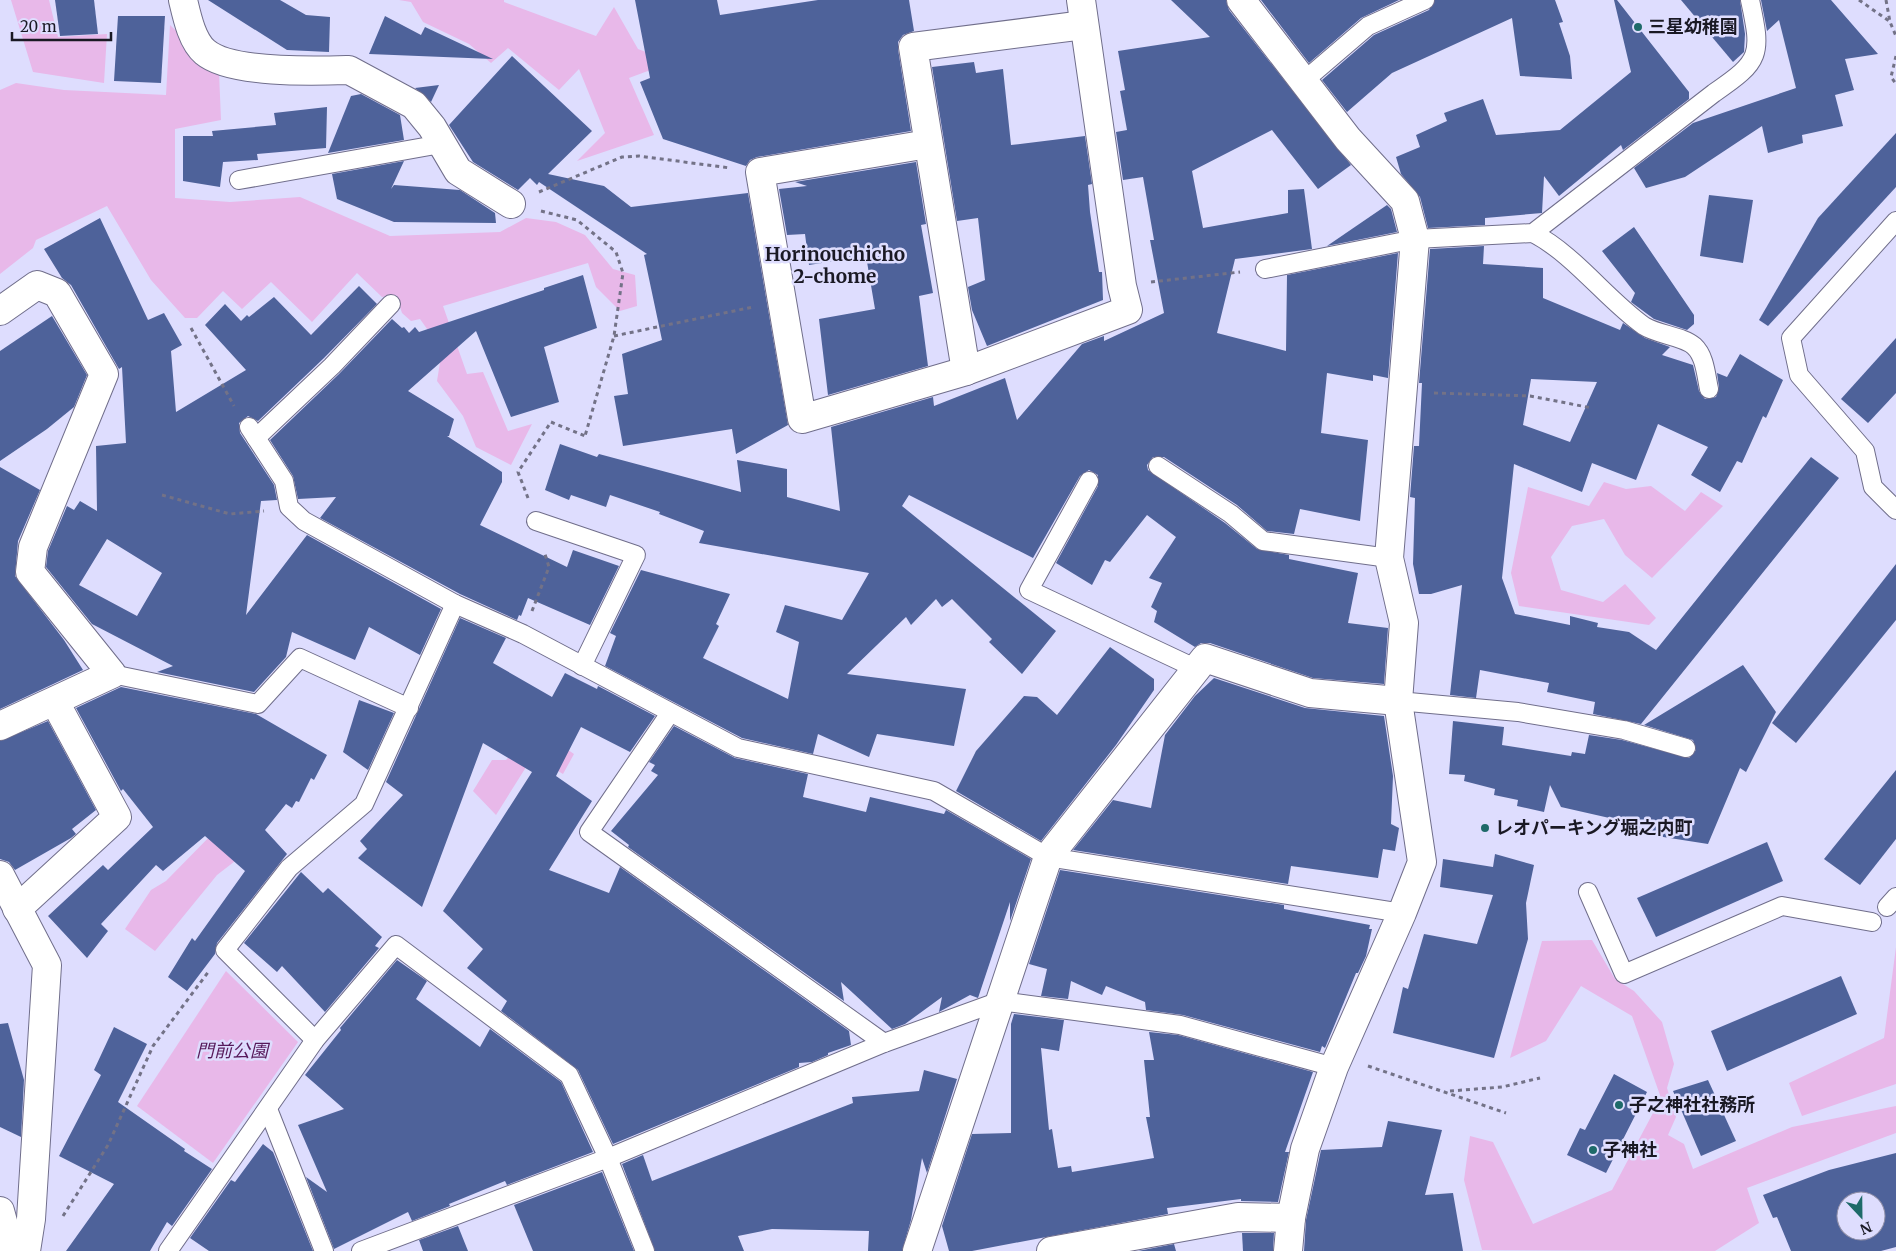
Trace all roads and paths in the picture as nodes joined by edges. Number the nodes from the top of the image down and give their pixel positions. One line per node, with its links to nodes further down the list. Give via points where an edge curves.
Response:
1 (183, 0): 13 (street, via 191,30 205,52 245,67 349,70 414,105)
2 (1241, 0): 11 (street)
3 (1425, 0): 11 (lane, via 1368,26)
4 (1750, 0): 19 (lane, via 1757,32 1755,57 1741,74)
5 (1860, 0): 8 (path)
6 (1886, 0): 8 (path)
7 (1082, 12): 14 (street, via 913,47); 22 (street)
8 (1890, 22): 9 (path)
9 (1896, 36)
10 (1896, 56): 12 (path, via 1891,77)
11 (1305, 80): 20 (street, via 1348,139 1405,201)
12 (1896, 84)
13 (441, 144): 16 (lane); 17 (street, via 458,171)
14 (928, 144): 15 (street); 28 (street)
15 (760, 172): 17 (path, via 640,156 622,157); 28 (street, via 802,419)
16 (239, 180)
17 (511, 204): 27 (path, via 577,220 616,252 623,273)
18 (1896, 221): 38 (lane, via 1791,338 1799,376 1866,451 1873,487)
19 (1533, 233): 20 (lane); 29 (lane, via 1548,241 1647,327 1694,346 1704,362)
20 (1416, 239): 21 (lane); 30 (street)
21 (1265, 269): 22 (path)
22 (1122, 286): 28 (street, via 1128,310)
23 (391, 304): 37 (lane, via 332,366 253,432 284,481)
24 (743, 309): 27 (path)
25 (0, 311): 44 (street, via 37,285 57,293 104,374 33,547 30,572)
26 (191, 328): 31 (path)
27 (614, 336): 33 (path, via 585,436)
28 (966, 371)
29 (1709, 389)
30 (1404, 392): 32 (path, via 1530,396); 40 (street)
31 (234, 407)
32 (1592, 408)
33 (551, 422)
34 (1158, 466): 40 (lane, via 1231,514 1263,541)
35 (1089, 481): 43 (lane, via 1029,590)
36 (162, 495): 37 (path, via 230,514)
37 (289, 507): 41 (lane, via 304,521)
38 (1896, 510)
39 (536, 521): 42 (lane, via 636,555)
40 (1389, 558): 45 (street, via 1404,624)
41 (455, 604): 42 (lane, via 523,634); 47 (lane)
42 (582, 666): 48 (lane)
43 (1197, 668): 45 (street, via 1205,658 1310,693); 51 (street)
44 (112, 674): 46 (street); 47 (lane, via 258,704 300,658)
45 (1398, 701): 50 (lane, via 1518,712 1624,730); 55 (street, via 1422,862)
46 (55, 702): 49 (street); 54 (street, via 117,817)
47 (409, 708): 57 (lane, via 364,804 289,868)
48 (670, 713): 51 (lane, via 738,748 934,791); 60 (lane, via 589,832)
49 (0, 726)
50 (1686, 748)
51 (1048, 857): 55 (lane); 58 (street)
52 (0, 875): 54 (street)
53 (1588, 892): 56 (lane, via 1624,974 1782,906)
54 (17, 910): 71 (street, via 47,965 32,1219)
55 (1402, 914): 61 (street)
56 (1872, 922)
57 (225, 950): 59 (lane); 69 (path, via 153,1046 108,1145)
58 (1000, 1002): 60 (lane); 61 (lane, via 1180,1025); 76 (street)
59 (315, 1040): 64 (lane); 66 (lane, via 396,945 569,1075)
60 (884, 1042): 66 (lane)
61 (1337, 1062): 63 (path); 68 (street, via 1305,1149)
62 (1540, 1078): 63 (path, via 1502,1088)
63 (1448, 1091): 65 (path)
64 (268, 1109): 72 (lane); 73 (lane)
65 (1506, 1112)
66 (608, 1158): 74 (lane); 75 (lane)
67 (0, 1211): 70 (street)
68 (1291, 1218): 77 (street, via 1238,1217); 78 (street)
69 (59, 1222)
70 (11, 1251)
71 (26, 1251)
72 (168, 1251)
73 (324, 1251)
74 (361, 1251)
75 (645, 1251)
76 (917, 1251)
77 (1051, 1251)
78 (1288, 1251)

